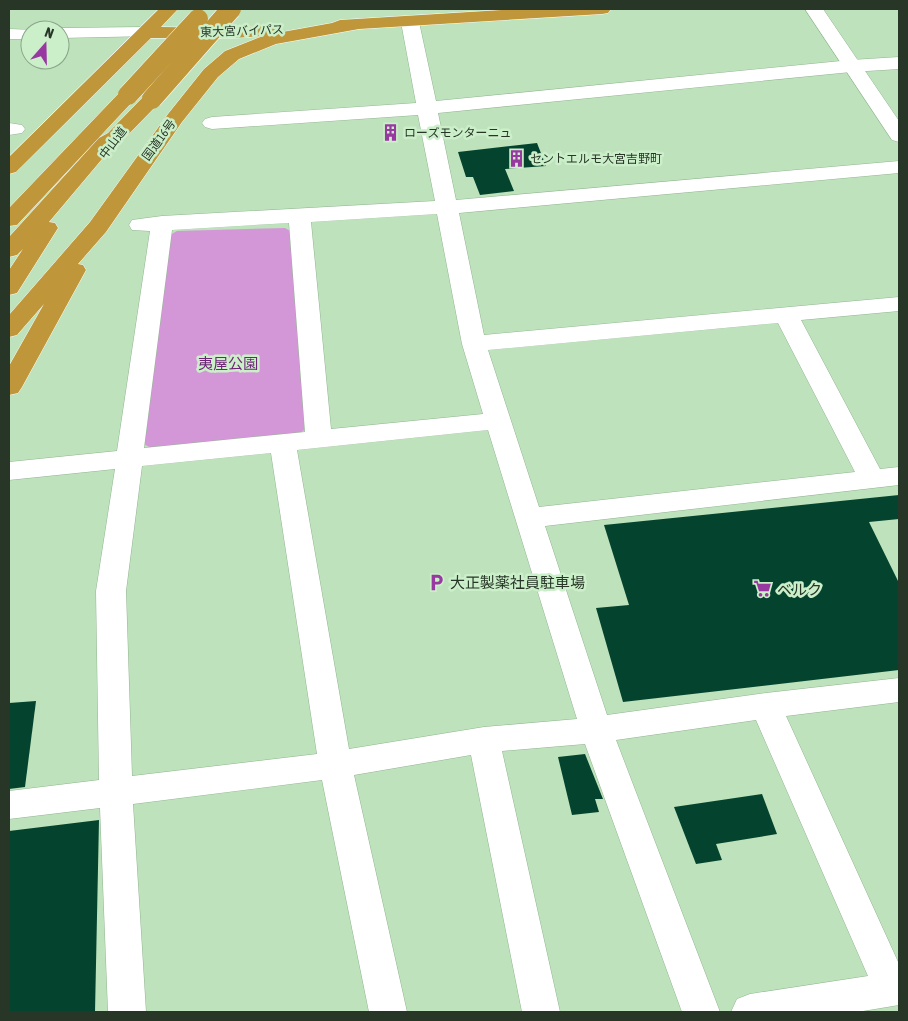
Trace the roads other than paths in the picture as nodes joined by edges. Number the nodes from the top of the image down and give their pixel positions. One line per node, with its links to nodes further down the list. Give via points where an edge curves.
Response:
1 (170, 9): 10 (highway)
2 (208, 9): 23 (highway, bridge)
3 (602, 9): 5 (highway, 東大宮バイパス)
4 (814, 9): 13 (street)
5 (409, 12): 6 (highway, 東大宮バイパス); 9 (highway, 東大宮バイパス); 15 (street)
6 (302, 16)
7 (283, 17): 8 (highway, 東大宮バイパス)
8 (240, 19): 9 (highway, 東大宮バイパス); 10 (highway, 東大宮バイパス); 18 (highway, 中山道, bridge)
9 (358, 24): 14 (highway, 国道16号, via 249,47 232,55)
10 (146, 32): 11 (street); 14 (highway, via 162,35 197,51); 20 (highway)
11 (70, 33)
12 (899, 63): 13 (street)
13 (851, 66): 15 (street); 17 (street)
14 (211, 73): 24 (highway, 国道16号)
15 (428, 108): 16 (street); 21 (street)
16 (212, 123)
17 (899, 136)
18 (115, 137): 25 (highway, via 106,142); 26 (highway, 中山道, via 114,144 49,224)
19 (899, 167): 21 (street)
20 (9, 168)
21 (448, 207): 22 (street); 30 (street)
22 (299, 215): 33 (street); 35 (street, via 151,224)
23 (9, 220)
24 (98, 226): 29 (highway, 国道16号); 31 (highway)
25 (9, 250)
26 (9, 288)
27 (899, 304): 28 (street)
28 (786, 314): 30 (street); 38 (street)
29 (9, 330)
30 (474, 344): 32 (street)
31 (9, 387)
32 (497, 421): 33 (street); 39 (street)
33 (319, 439): 34 (street)
34 (283, 443): 35 (street); 44 (street)
35 (131, 458): 36 (street); 45 (street, via 111,591)
36 (9, 470)
37 (899, 476): 38 (street)
38 (872, 479): 39 (street)
39 (528, 518): 42 (street)
40 (899, 690): 41 (street)
41 (766, 706): 42 (street); 47 (street)
42 (596, 730): 43 (street); 51 (street)
43 (484, 740): 44 (street); 50 (street)
44 (335, 765): 45 (street); 49 (street)
45 (116, 792): 46 (street); 48 (street)
46 (9, 806)
47 (895, 989): 52 (street)
48 (128, 1012)
49 (388, 1012)
50 (541, 1012)
51 (701, 1012)
52 (750, 1012)

